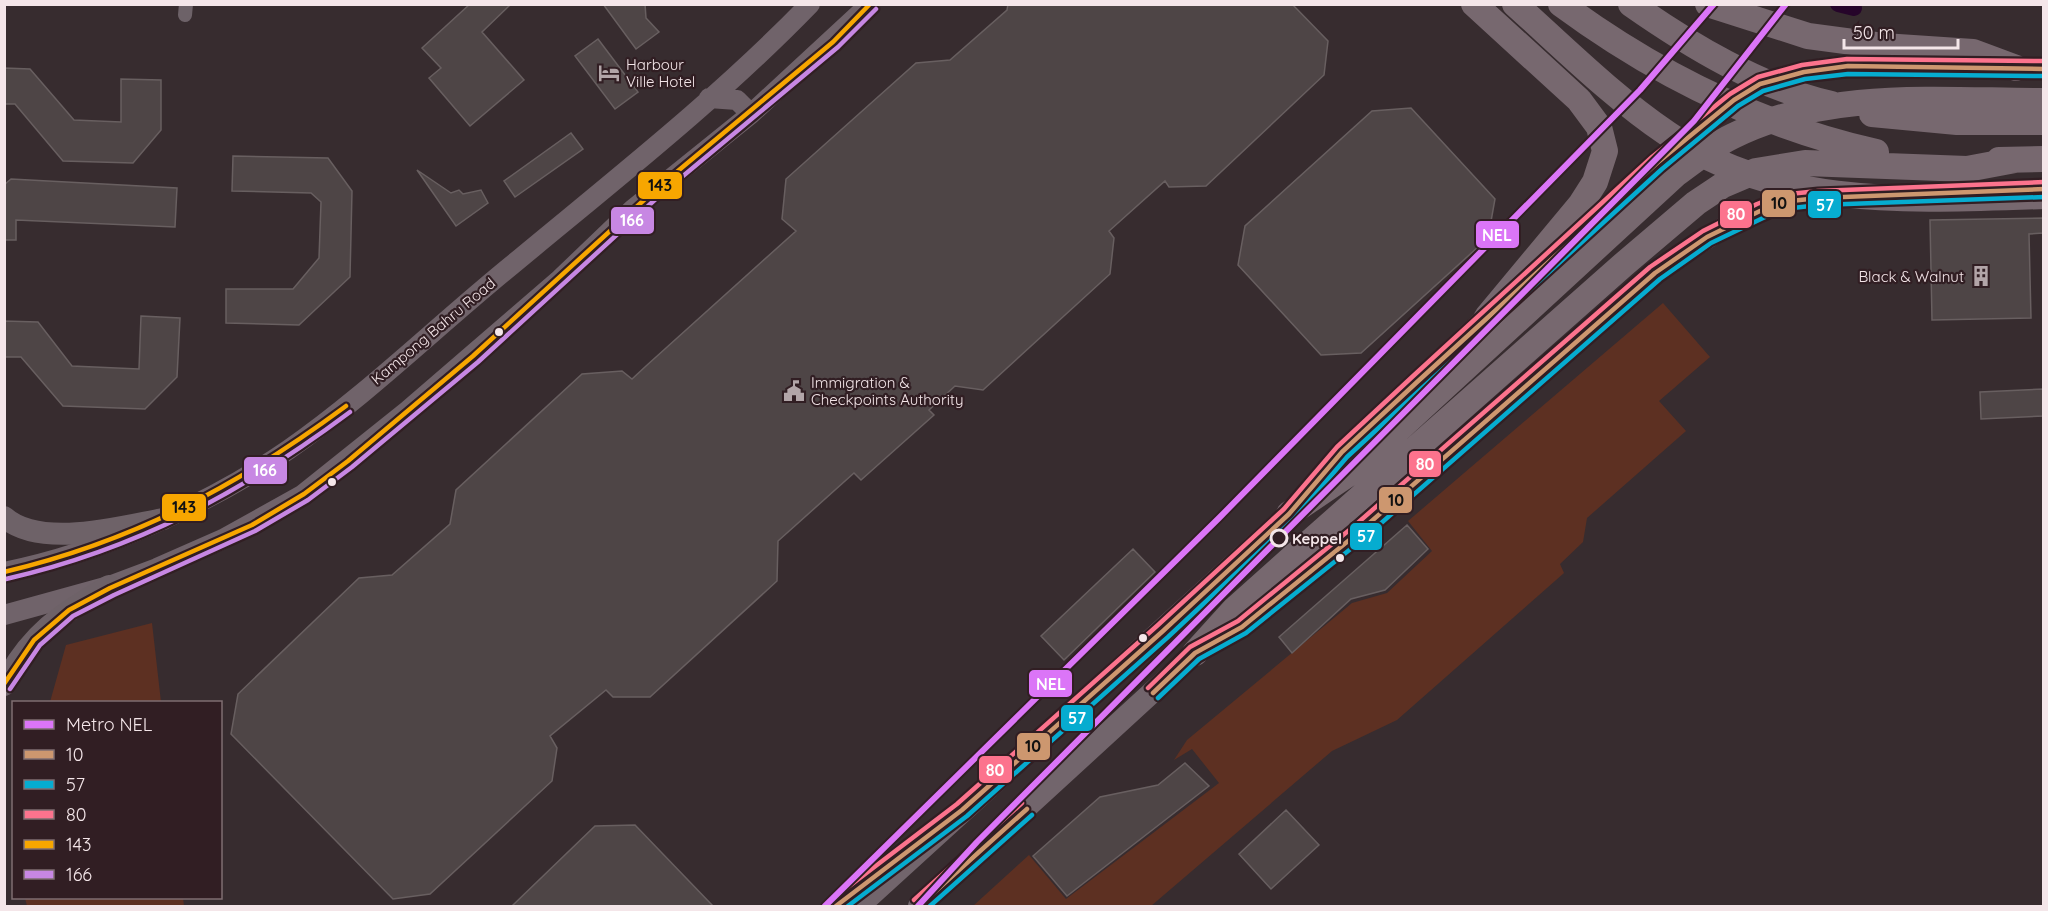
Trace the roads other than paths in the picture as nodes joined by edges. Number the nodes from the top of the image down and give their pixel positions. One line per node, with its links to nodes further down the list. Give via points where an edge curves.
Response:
1 (810, 4): 10 (main road, Kampong Bahru Road)
2 (870, 4): 12 (main road)
3 (1474, 4): 18 (highway, via 1591,115 1599,127 1605,152 1595,182 1581,204)
4 (1515, 4): 17 (highway, via 1625,102 1669,135 1740,172 1827,194)
5 (1562, 4): 15 (highway, via 1672,76 1787,127 1895,157)
6 (1631, 4): 13 (highway, via 1727,63 1811,99 1895,117)
7 (1708, 4): 8 (highway, via 1808,36 1973,52)
8 (2016, 68): 9 (highway); 18 (highway, via 1848,66 1760,84 1696,129)
9 (2043, 69)
10 (709, 98): 12 (main road, via 737,100); 21 (main road, Kampong Bahru Road, via 347,405 287,451)
11 (2043, 101): 19 (highway, via 1890,100 1810,110 1732,136 1676,174 1354,470)
12 (751, 114): 23 (main road, via 633,209 560,279 302,495 223,539)
13 (2043, 122)
14 (2043, 159): 15 (highway)
15 (2015, 160): 25 (highway, via 1967,169 1796,164 1756,171 1723,185 1696,203 1559,322 1234,610)
16 (2043, 189): 25 (highway, via 1782,202 1707,237 1655,273 1288,590 1242,627)
17 (2043, 196)
18 (1487, 317): 19 (highway, via 1342,452)
19 (1289, 514): 27 (highway)
20 (4, 517): 21 (main road, via 26,530 61,533)
21 (163, 519): 22 (main road, Kampong Bahru Road, via 99,544)
22 (4, 572)
23 (109, 586): 24 (main road); 26 (main road, via 47,626 30,643)
24 (4, 615)
25 (1195, 653): 30 (highway)
26 (4, 685)
27 (962, 810): 28 (highway); 29 (highway)
28 (836, 906)
29 (859, 906)
30 (919, 906)

